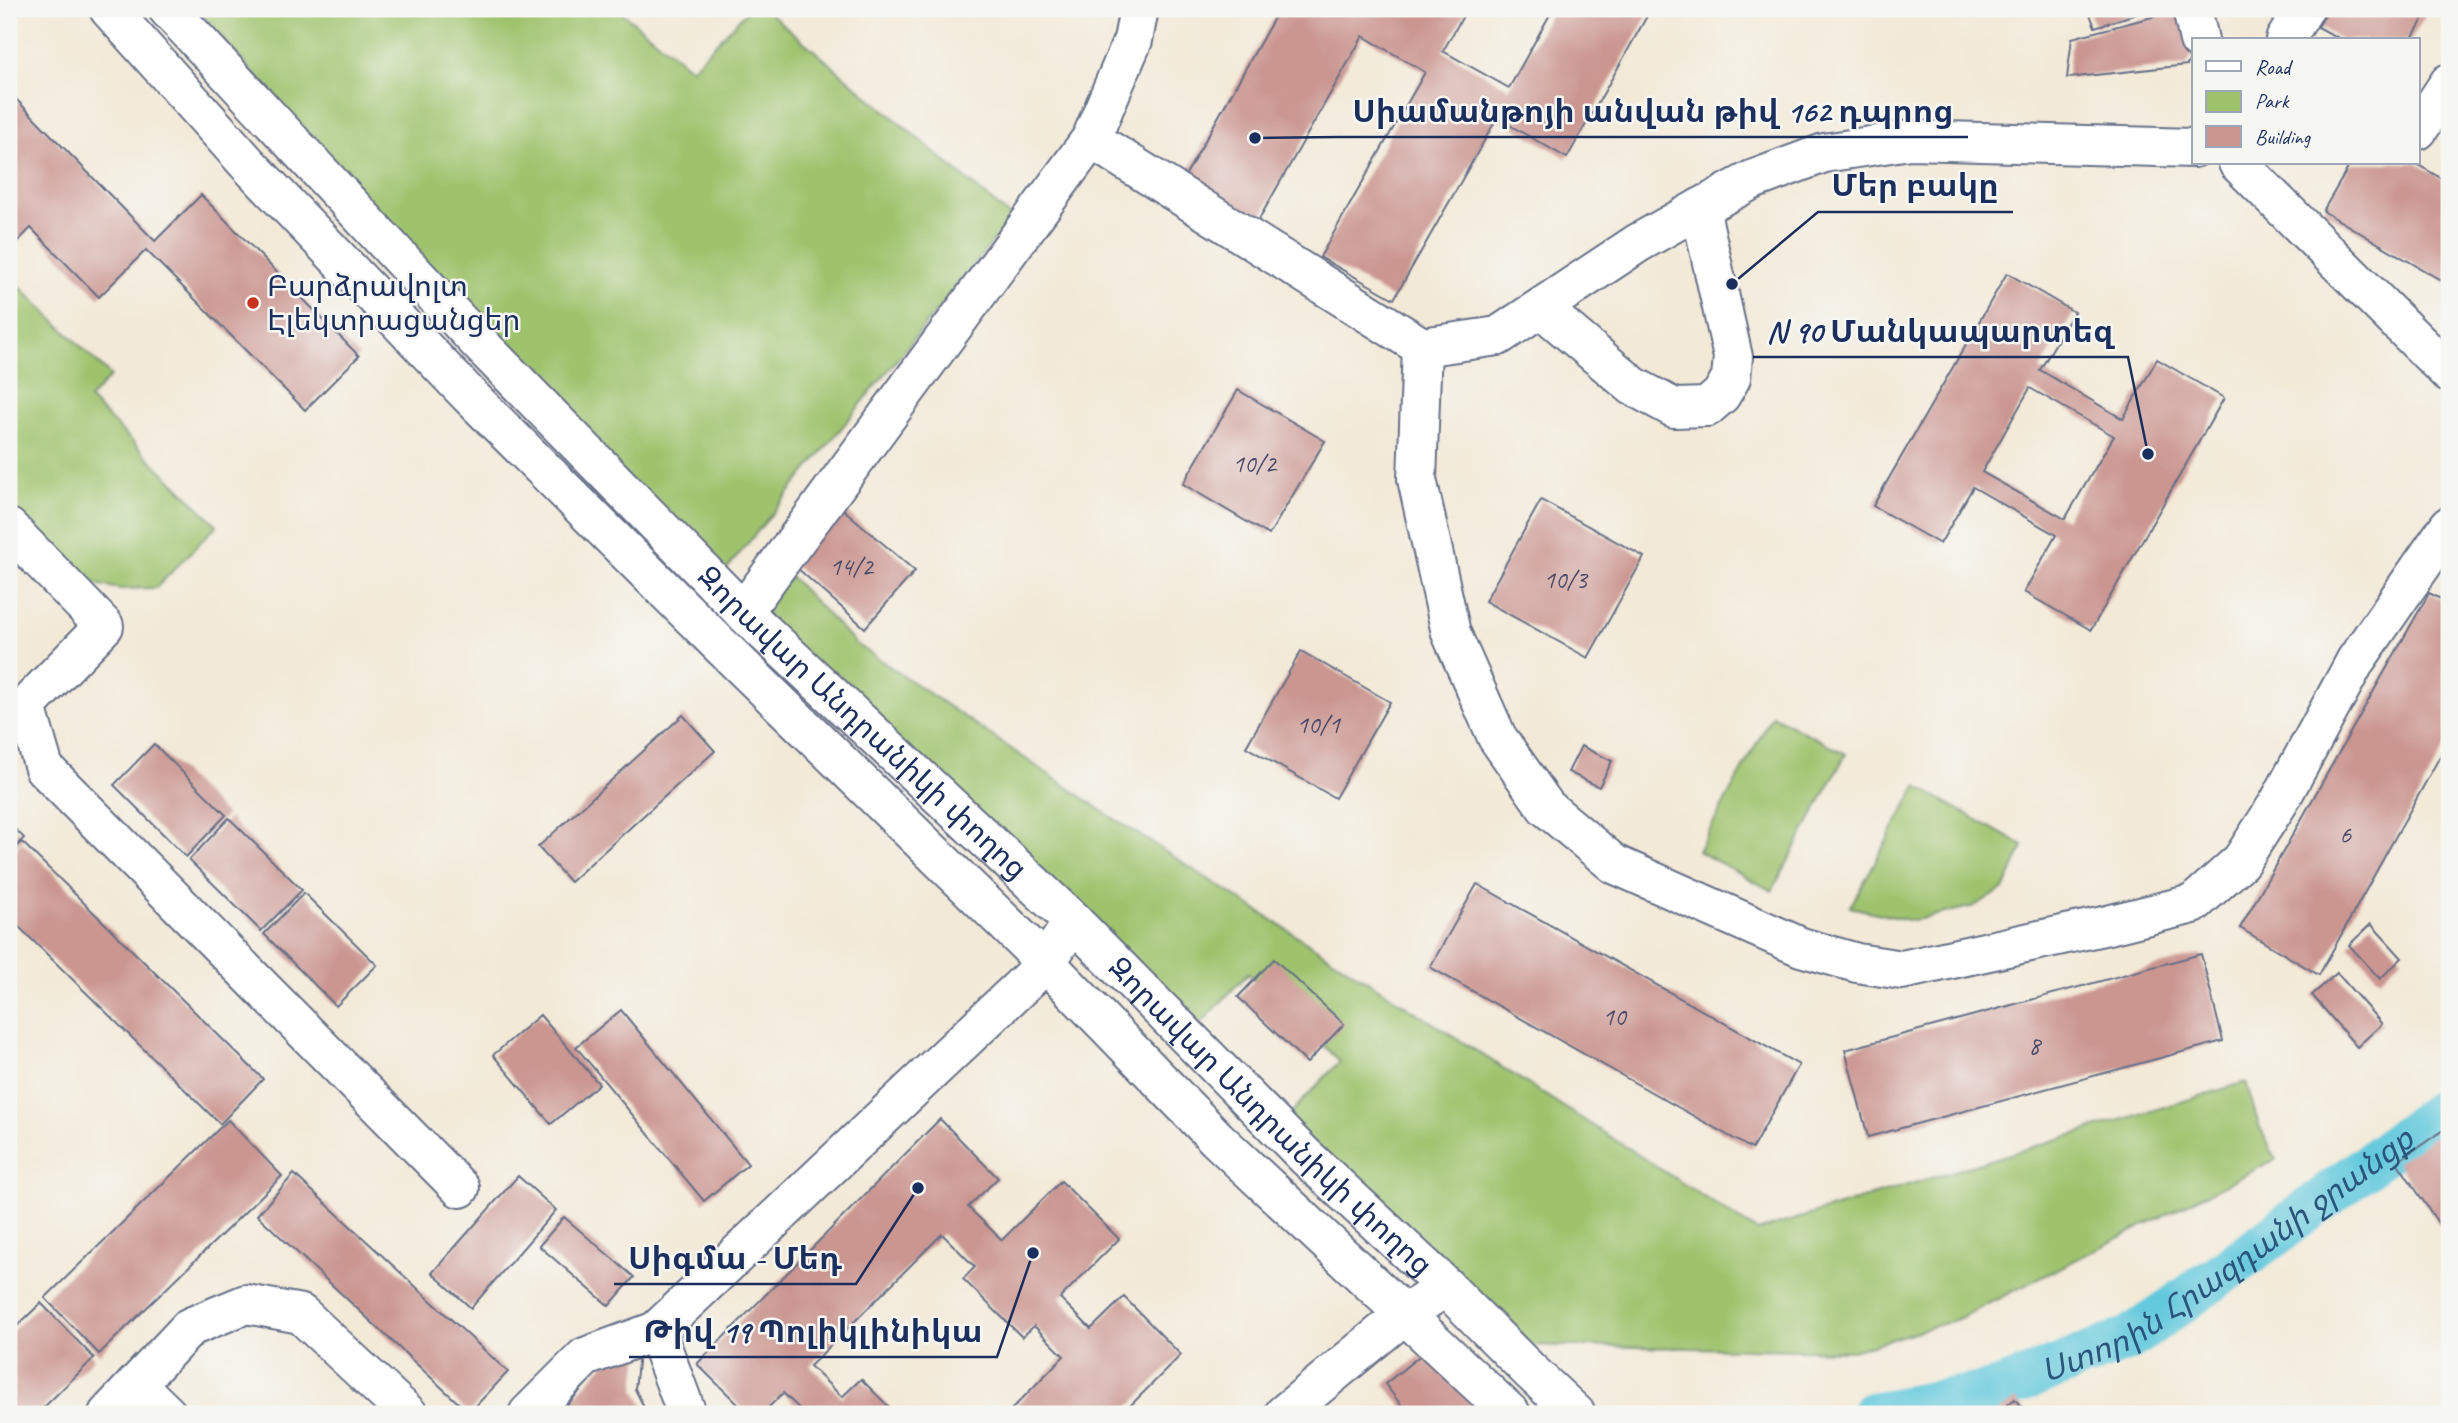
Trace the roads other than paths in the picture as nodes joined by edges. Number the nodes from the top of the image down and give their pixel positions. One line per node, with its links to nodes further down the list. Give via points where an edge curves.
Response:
1 (109, 9): 20 (main road, Զորավար Անդրանիկի փողոց, via 247,163 458,384)
2 (168, 9): 19 (main road, Զորավար Անդրանիկի փողոց, via 483,347)
3 (1139, 9): 10 (main road, via 1133,40)
4 (2192, 9): 6 (main road)
5 (2304, 9): 7 (main road)
6 (2199, 38)
7 (2286, 38)
8 (2449, 83): 9 (main road)
9 (2420, 127)
10 (1091, 139): 15 (main road); 19 (main road)
11 (2192, 148): 13 (main road, via 1910,140 1824,153 1752,180)
12 (2239, 164): 16 (main road)
13 (1700, 208): 14 (main road); 14 (main road, via 1733,357 1731,377 1707,407 1674,408 1633,386)
14 (1541, 308): 15 (main road, via 1498,336)
15 (1422, 347): 17 (main road, via 1417,479 1451,633 1497,737 1546,807 1614,864 1801,947 1857,963 1902,970 2193,904 2242,861 2356,660)
16 (2449, 373)
17 (2449, 526)
18 (9, 528): 23 (main road, via 104,626 26,706 44,768)
19 (743, 612): 20 (main road); 21 (main road, Զորավար Անդրանիկի փողոց)
20 (716, 641): 22 (main road, Զորավար Անդրանիկի փողոց)
21 (1073, 921): 22 (main road); 24 (main road, Զորավար Անդրանիկի փողոց, via 1305,1156)
22 (1046, 963): 25 (main road, Զորավար Անդրանիկի փողոց, via 1217,1139); 26 (main road)
23 (460, 1188)
24 (1446, 1287): 25 (main road); 35 (main road, Զորավար Անդրանիկի փողոց)
25 (1405, 1314): 33 (main road); 34 (main road, Զորավար Անդրանիկի փողոց)
26 (656, 1331): 31 (main road, via 585,1357); 32 (main road)
27 (136, 1384): 28 (main road); 29 (main road); 30 (main road, via 190,1327 246,1304 300,1314)
28 (108, 1414)
29 (167, 1414)
30 (408, 1414)
31 (528, 1414)
32 (687, 1414)
33 (1283, 1414)
34 (1511, 1414)
35 (1577, 1414)

